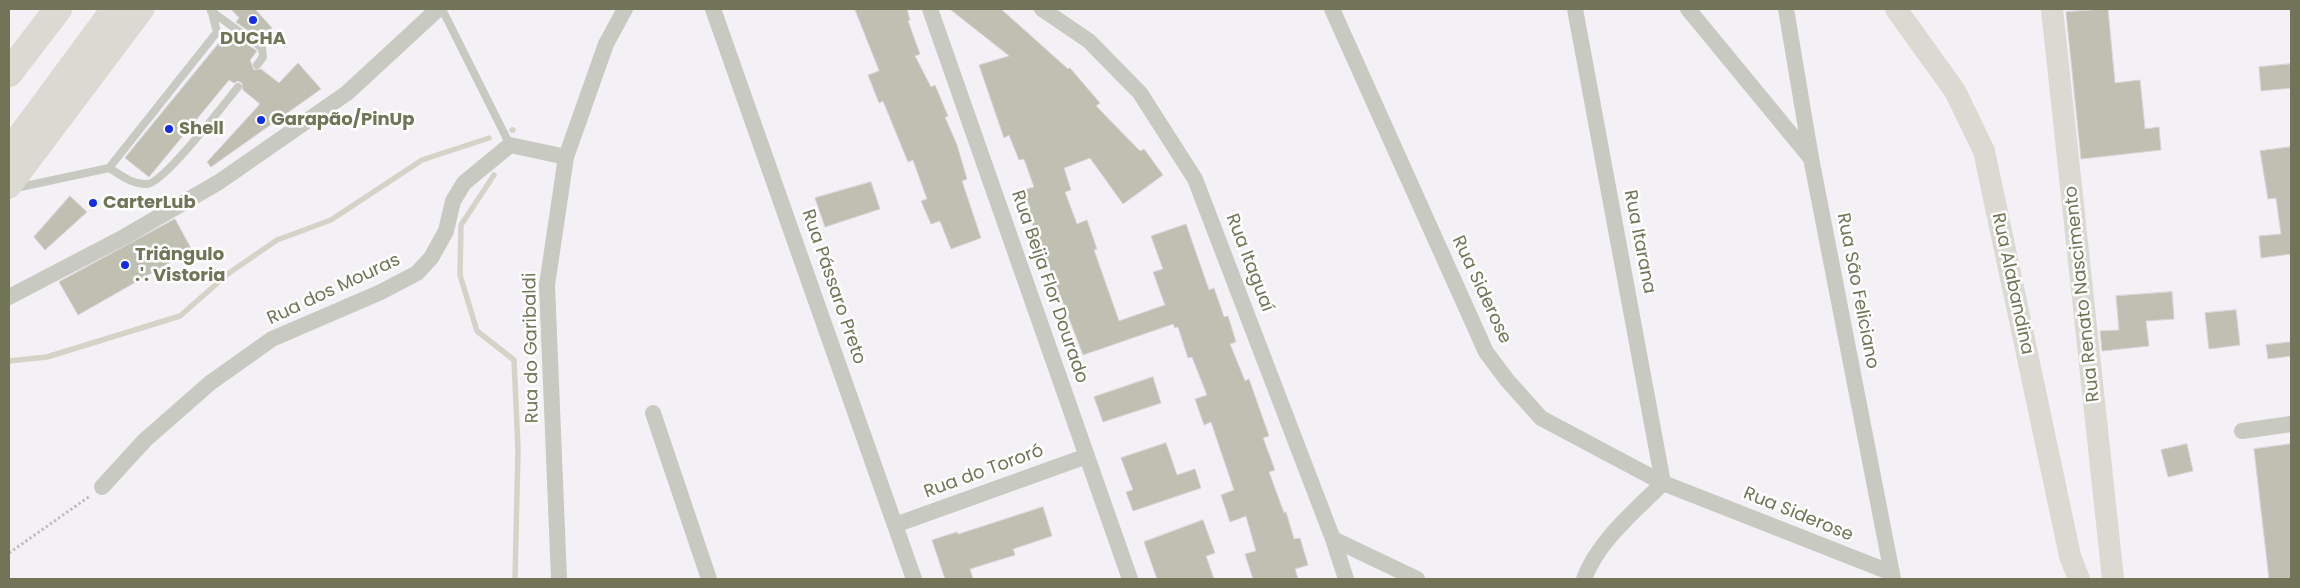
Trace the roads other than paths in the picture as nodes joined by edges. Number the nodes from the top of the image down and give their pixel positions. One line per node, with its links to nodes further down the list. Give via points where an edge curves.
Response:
1 (58, 9): 18 (highway)
2 (115, 9): 21 (highway)
3 (142, 9): 25 (main road)
4 (438, 9): 27 (street, via 347,93 219,182 124,237)
5 (442, 9): 20 (lane)
6 (625, 9): 22 (street, Rua do Garibaldi, via 606,44)
7 (713, 9): 34 (street, Rua Pássaro Preto)
8 (930, 9): 31 (street, Rua Beija Flor Dourado)
9 (1042, 9): 35 (street, Rua Itaguaí, via 1089,40 1140,93 1195,179)
10 (1332, 9): 32 (street, Rua Siderose, via 1486,352 1541,418)
11 (1575, 9): 32 (street, Rua Itarana)
12 (1688, 9): 23 (street)
13 (1786, 9): 23 (street, Rua São Feliciano)
14 (1896, 9): 44 (street, Rua Alabandina, via 1955,91 1984,151 2070,556)
15 (2052, 9): 45 (street, Rua Renato Nascimento)
16 (211, 10): 17 (lane, via 262,48 263,57); 24 (lane, via 217,32)
17 (257, 65)
18 (9, 73)
19 (238, 87): 24 (lane, via 167,172 150,184 136,184)
20 (510, 145): 22 (street); 33 (street, Rua dos Mouras, via 464,184 453,201 446,231 431,258 417,273 272,339 210,383 145,440)
21 (9, 153)
22 (566, 157): 37 (street, Rua do Garibaldi, via 547,285)
23 (1811, 158): 36 (street, Rua São Feliciano)
24 (109, 168): 26 (lane)
25 (9, 186)
26 (9, 190)
27 (9, 297)
28 (653, 413): 38 (street)
29 (2291, 424): 30 (street)
30 (2242, 431)
31 (1086, 456): 34 (street, Rua do Tororó); 40 (street, Rua Beija Flor Dourado)
32 (1663, 483): 36 (street, Rua Siderose); 43 (street, via 1598,552)
33 (102, 487)
34 (896, 525): 39 (street, Rua Pássaro Preto)
35 (1333, 539): 41 (street, Rua Itaguaí); 42 (street)
36 (1892, 576)
37 (558, 579)
38 (709, 579)
39 (914, 579)
40 (1130, 579)
41 (1346, 579)
42 (1417, 579)
43 (1584, 579)
44 (2079, 579)
45 (2113, 579)

